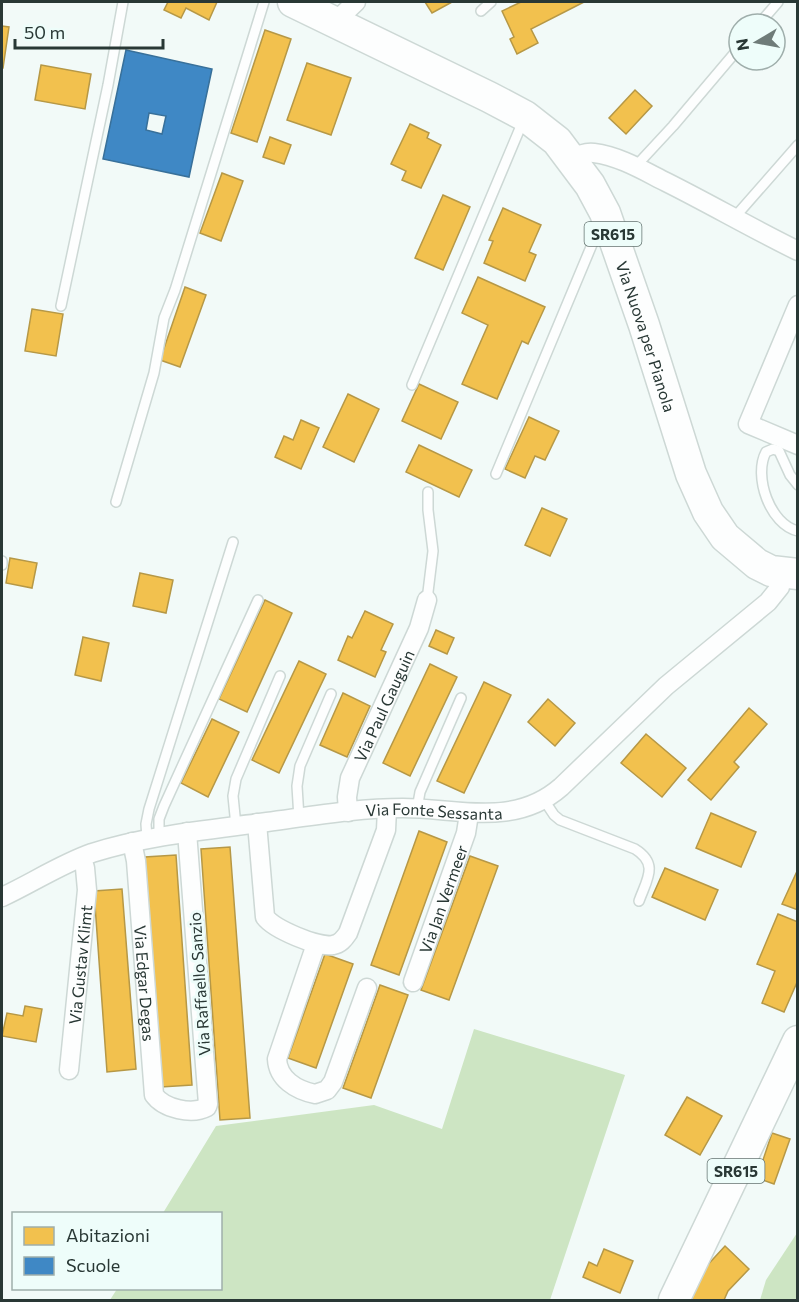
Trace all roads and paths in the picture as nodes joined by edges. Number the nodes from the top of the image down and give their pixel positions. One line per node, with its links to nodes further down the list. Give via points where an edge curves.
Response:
1 (123, 2): 16 (lane)
2 (264, 2): 22 (lane, via 164,318 154,373)
3 (293, 2): 6 (main road, Via Nuova per Pianola / SR615)
4 (491, 2): 5 (lane)
5 (481, 11)
6 (346, 12): 8 (main road, Via Nuova per Pianola / SR615)
7 (727, 62): 11 (lane)
8 (525, 116): 10 (main road, Via Nuova per Pianola / SR615, via 557,141); 17 (lane)
9 (798, 145): 13 (lane)
10 (572, 159): 11 (street, via 591,152); 12 (main road, Via Nuova per Pianola / SR615)
11 (634, 167): 13 (street)
12 (605, 213): 19 (lane); 27 (main road, Via Nuova per Pianola / SR615, via 691,474 708,512 726,537 748,557 764,568)
13 (734, 218): 14 (street)
14 (797, 251)
15 (798, 305): 18 (street, via 748,424)
16 (61, 306)
17 (412, 385)
18 (786, 445): 20 (lane, via 783,457); 23 (lane, via 769,450 763,459 762,474 766,495 779,521)
19 (496, 474)
20 (798, 485)
21 (428, 492): 29 (lane, via 433,551)
22 (116, 502)
23 (798, 531)
24 (233, 542): 42 (lane, via 149,809)
25 (2, 561): 26 (lane)
26 (2, 565)
27 (790, 574): 33 (street, Via Fonte Sessanta, via 768,602 666,686)
28 (258, 600): 42 (lane, via 159,819)
29 (427, 600): 36 (street, Via Paul Gauguin, via 419,628 350,778)
30 (280, 676): 40 (lane, via 236,779)
31 (331, 694): 38 (lane, via 300,766)
32 (461, 698): 35 (lane, via 420,792)
33 (544, 801): 37 (street, Via Fonte Sessanta, via 499,813); 45 (lane, via 560,820 643,855 650,872)
34 (387, 809): 35 (street, Via Fonte Sessanta); 36 (street, Via Fonte Sessanta); 46 (street, via 386,830 348,933 337,944)
35 (417, 809): 37 (street, Via Fonte Sessanta)
36 (348, 812): 38 (street, Via Fonte Sessanta)
37 (469, 814): 47 (street, Via Jan Vermeer, via 466,833)
38 (299, 818): 39 (street, Via Fonte Sessanta)
39 (257, 823): 40 (street, Via Fonte Sessanta); 46 (street, via 265,917)
40 (236, 826): 41 (street, Via Fonte Sessanta)
41 (187, 832): 42 (street, Via Fonte Sessanta); 51 (street, Via Raffaello Sanzio, via 208,1104 202,1110)
42 (146, 839): 43 (street, Via Fonte Sessanta); 51 (street, Via Edgar Degas, via 136,861 154,1095)
43 (82, 858): 44 (street, Via Fonte Sessanta); 50 (street, Via Gustav Klimt, via 87,890)
44 (2, 897)
45 (639, 901)
46 (316, 944): 48 (street, via 277,1059 279,1072 288,1082 315,1094 327,1090)
47 (413, 981)
48 (367, 988)
49 (798, 1041): 52 (main road, SR615)
50 (69, 1070)
51 (180, 1109)
52 (674, 1300)

